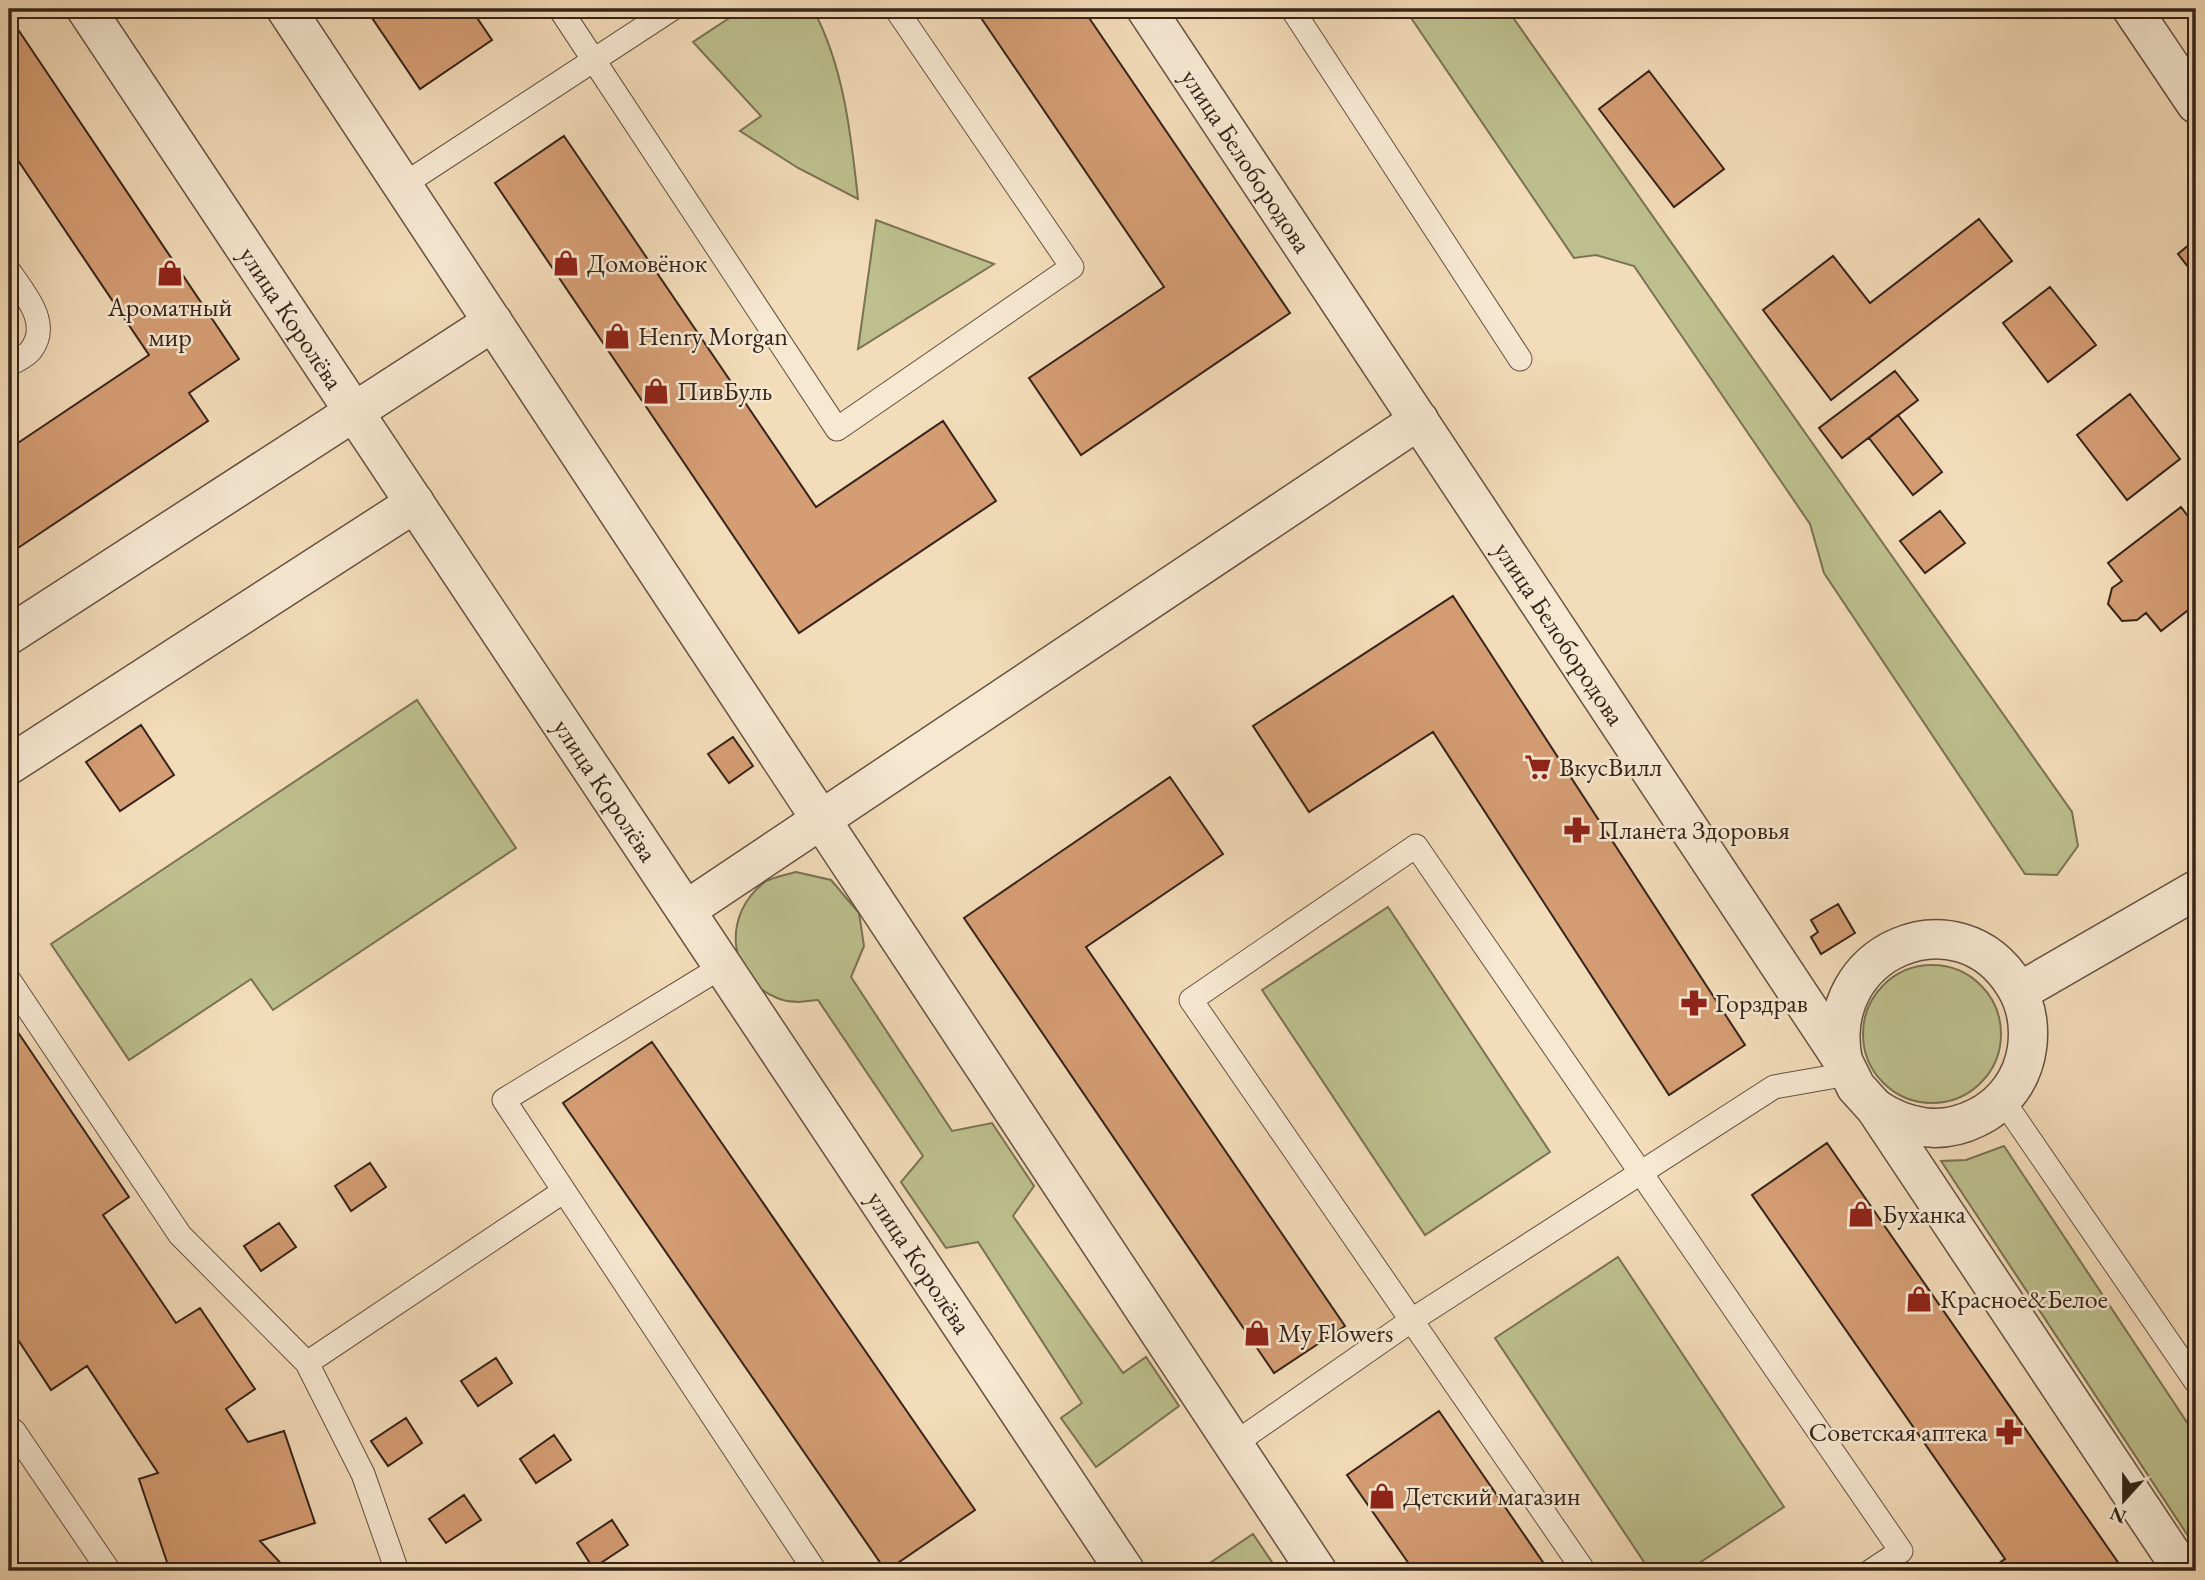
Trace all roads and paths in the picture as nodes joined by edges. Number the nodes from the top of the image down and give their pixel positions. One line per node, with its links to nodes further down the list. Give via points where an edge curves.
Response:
1 (86, 9): 16 (street, улица Королёва)
2 (286, 9): 11 (street)
3 (560, 9): 9 (lane)
4 (672, 9): 9 (lane)
5 (897, 9): 9 (lane, via 1072,267 837,429)
6 (1146, 9): 17 (street, улица Белобородова)
7 (1292, 9): 14 (lane)
8 (2132, 9): 10 (street)
9 (593, 60): 11 (lane)
10 (2196, 104)
11 (403, 185): 13 (street)
12 (9, 271): 15 (lane, via 35,310 39,333 31,350)
13 (493, 322): 16 (street); 21 (street)
14 (1520, 359)
15 (9, 365)
16 (355, 412): 18 (street, улица Королёва); 19 (street)
17 (1419, 420): 21 (street); 27 (street, улица Белобородова)
18 (415, 503): 20 (street); 23 (street, улица Королёва)
19 (9, 635)
20 (9, 765)
21 (822, 820): 23 (street); 36 (street)
22 (2196, 890): 26 (street)
23 (685, 910): 24 (street, улица Королёва)
24 (723, 966): 31 (lane, via 504,1100); 40 (street, улица Королёва)
25 (9, 980): 33 (lane, via 180,1235)
26 (2019, 992): 27 (street, via 1999,966 1972,948 1940,940 1907,943 1872,964 1847,996 1840,1028); 28 (street, via 2028,1024 2027,1049 2020,1072)
27 (1846, 1067): 29 (street, улица Белобородова); 30 (lane, via 1774,1087)
28 (2002, 1099): 29 (street, via 1978,1118 1941,1128 1902,1123); 34 (lane)
29 (1875, 1108): 44 (street, улица Белобородова)
30 (1641, 1174): 32 (lane); 32 (lane, via 1416,846 1191,1000); 43 (lane, via 1901,1551)
31 (564, 1191): 33 (lane); 39 (lane)
32 (1412, 1320): 36 (lane); 42 (lane)
33 (307, 1363): 38 (lane, via 363,1474)
34 (2196, 1382)
35 (9, 1428): 37 (lane)
36 (1234, 1444): 41 (street)
37 (109, 1571)
38 (397, 1571)
39 (815, 1571)
40 (1125, 1571)
41 (1317, 1571)
42 (1584, 1571)
43 (1871, 1571)
44 (2183, 1571)

